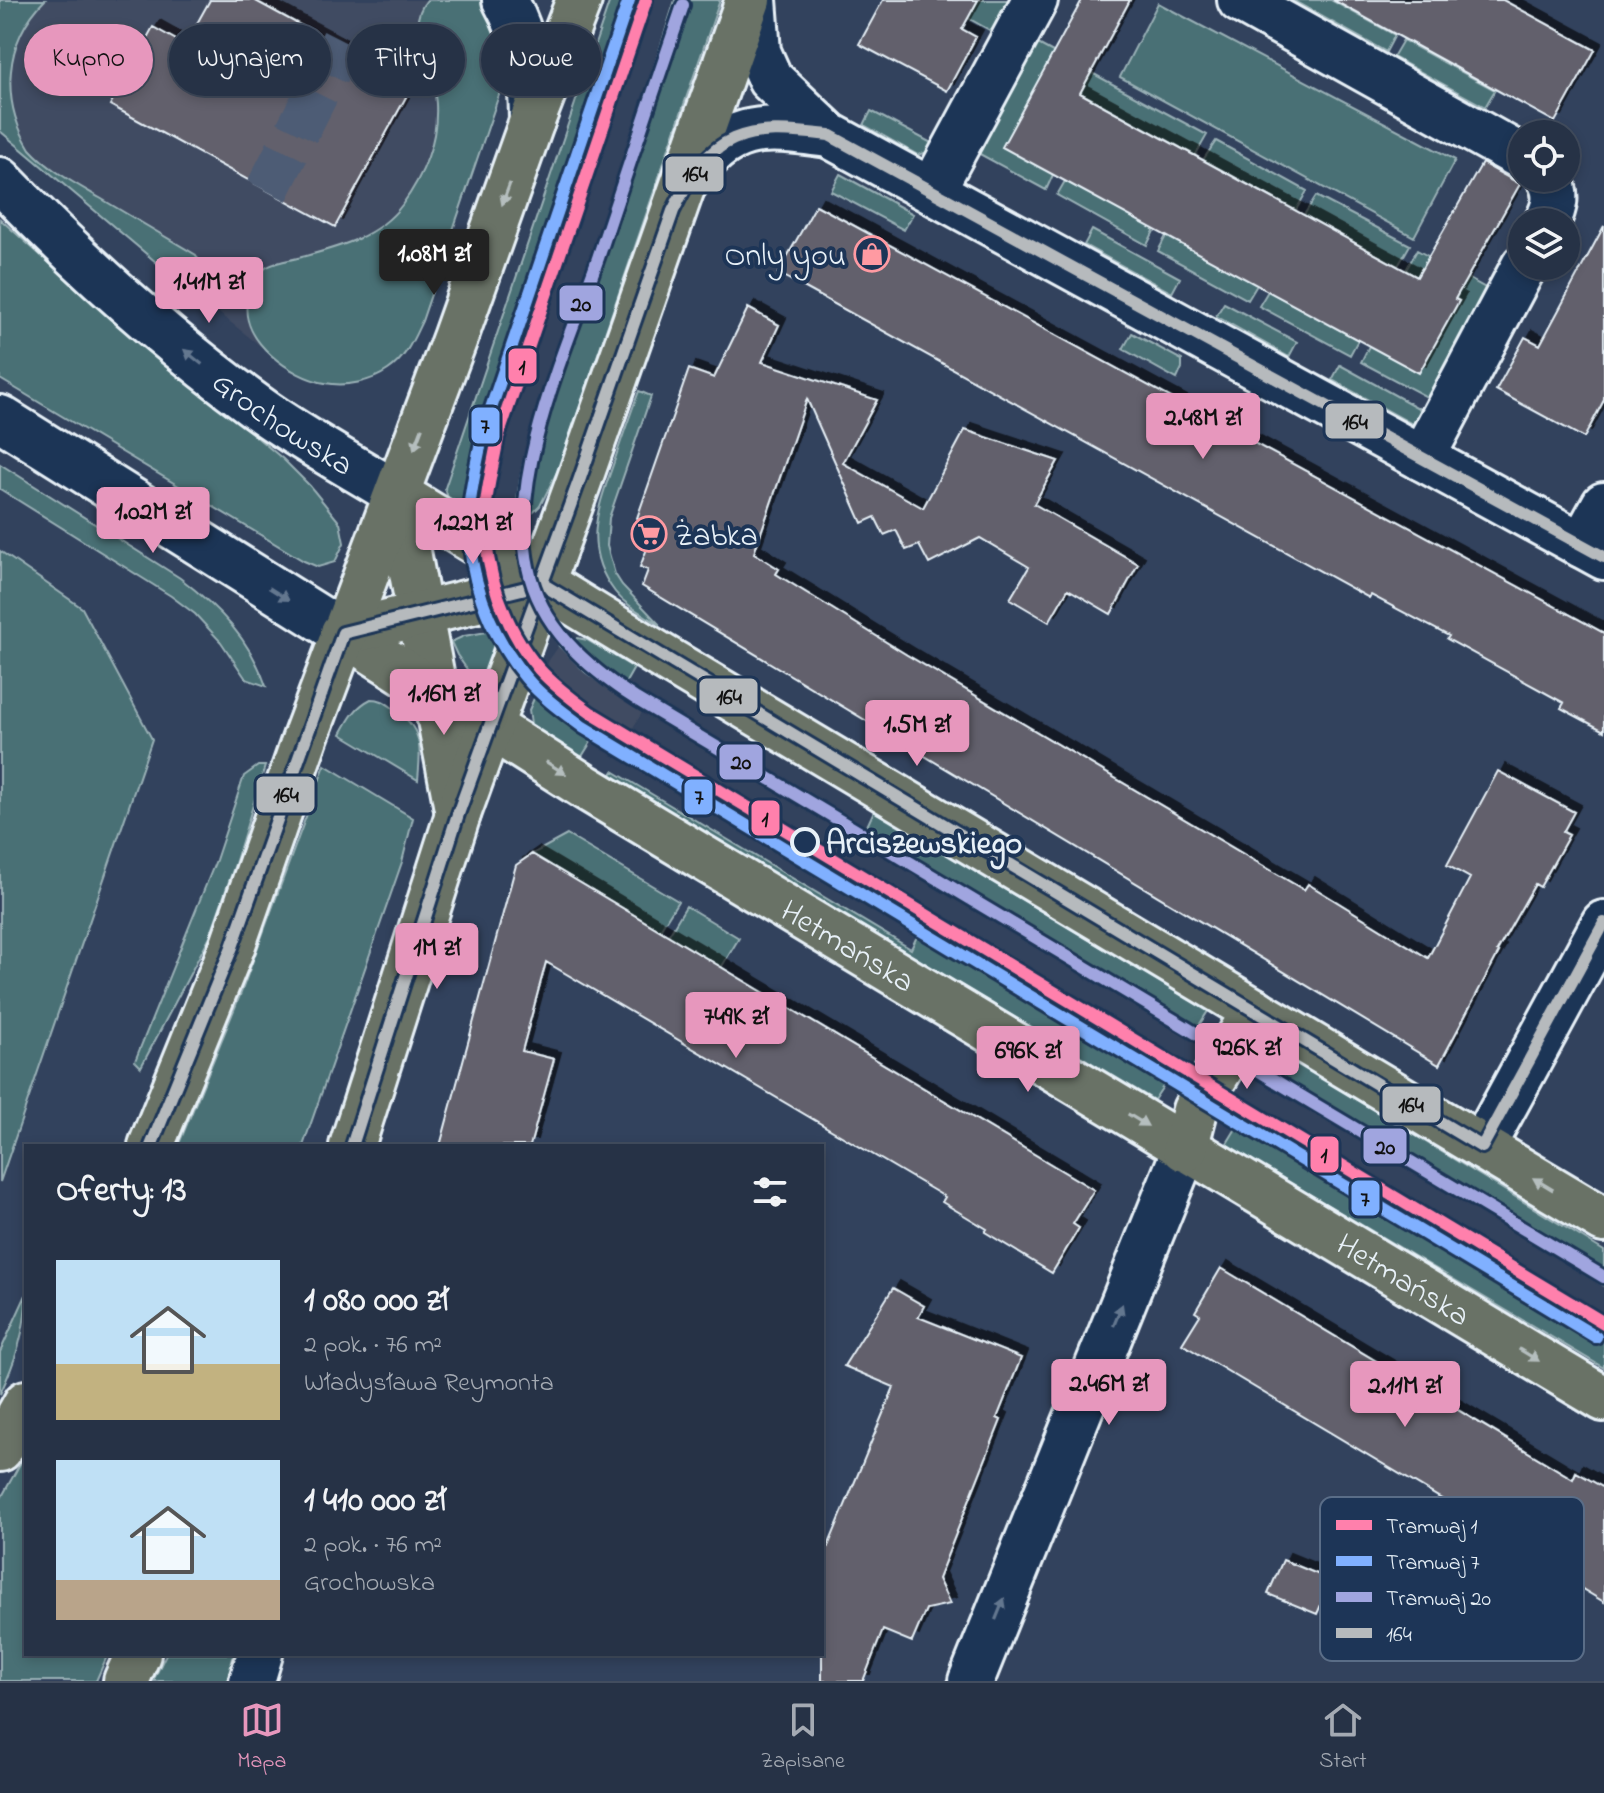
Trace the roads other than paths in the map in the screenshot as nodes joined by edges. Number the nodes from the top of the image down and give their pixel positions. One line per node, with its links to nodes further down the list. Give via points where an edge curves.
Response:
1 (505, 0): 6 (street, via 528,63)
2 (579, 0): 6 (main road)
3 (751, 0): 7 (street, via 758,52 770,79); 10 (main road)
4 (1035, 0): 11 (street)
5 (1240, 0): 8 (street)
6 (532, 121): 15 (main road, one-way to 15)
7 (829, 135): 10 (street, via 753,131 724,141); 11 (street)
8 (1508, 149)
9 (0, 180): 15 (street, Grochowska, one-way to 9, via 216,376 132,306)
10 (684, 184): 18 (main road)
11 (932, 191): 14 (street)
12 (1517, 280): 14 (street)
13 (0, 418): 20 (street, one-way to 20)
14 (1422, 458): 17 (street)
15 (397, 494): 18 (main road); 19 (main road); 20 (main road)
16 (1604, 505): 17 (street)
17 (1593, 551)
18 (542, 584): 19 (main road); 22 (main road); 25 (main road)
19 (420, 615): 20 (main road); 21 (main road)
20 (343, 633): 21 (main road, Hetmańska); 26 (main road, via 241,924)
21 (434, 691): 22 (main road, Hetmańska); 23 (main road)
22 (490, 727): 23 (main road); 29 (main road, Hetmańska, one-way to 29)
23 (458, 814): 27 (main road)
24 (1604, 923): 28 (street)
25 (1255, 1011): 28 (main road); 29 (main road, via 1195,1110)
26 (152, 1144)
27 (353, 1144)
28 (1482, 1147): 30 (main road, one-way to 28)
29 (1185, 1149): 31 (main road, Hetmańska, one-way to 31); 38 (street, one-way to 29)
30 (1604, 1220)
31 (1604, 1399)
32 (24, 1407): 33 (main road)
33 (0, 1449)
34 (137, 1656): 36 (main road)
35 (259, 1656): 37 (street)
36 (126, 1681)
37 (252, 1681)
38 (971, 1681)

